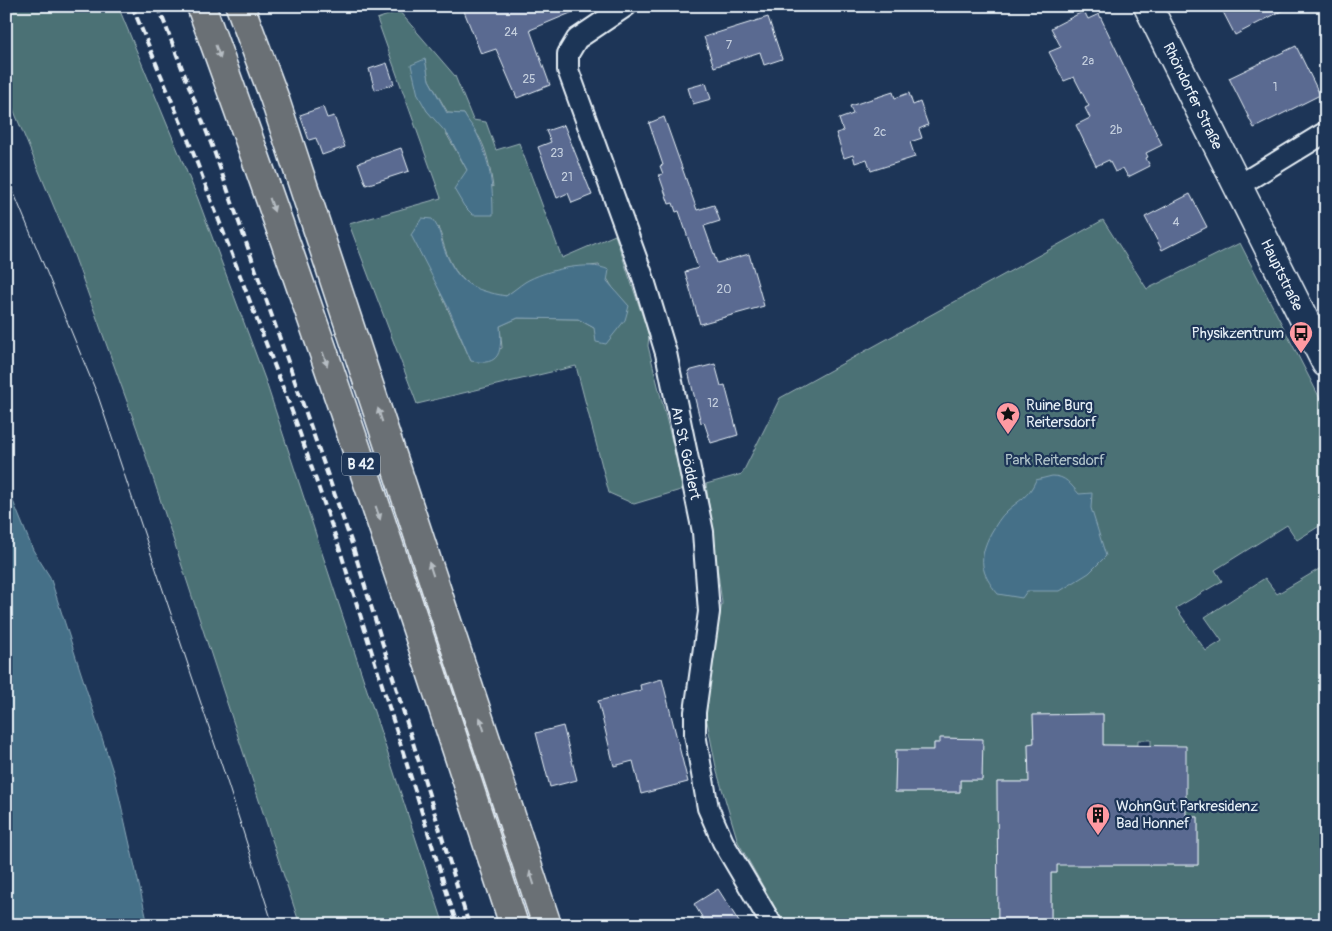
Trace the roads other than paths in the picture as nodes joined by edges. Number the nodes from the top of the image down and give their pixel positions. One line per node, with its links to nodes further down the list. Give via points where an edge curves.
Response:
1 (201, 6): 8 (highway, B 42, one-way to 8, via 422,642)
2 (240, 6): 9 (highway, B 42, one-way to 2, via 274,97)
3 (626, 6): 10 (street, An St. Göddert, via 577,39 568,54 568,70 643,276 666,354 703,532 709,612 694,734 708,808 723,842)
4 (1148, 6): 6 (main road, Rhöndorfer Straße)
5 (1326, 132): 6 (street)
6 (1238, 186): 7 (main road, Hauptstraße)
7 (1326, 363)
8 (514, 925)
9 (547, 925)
10 (772, 925)

